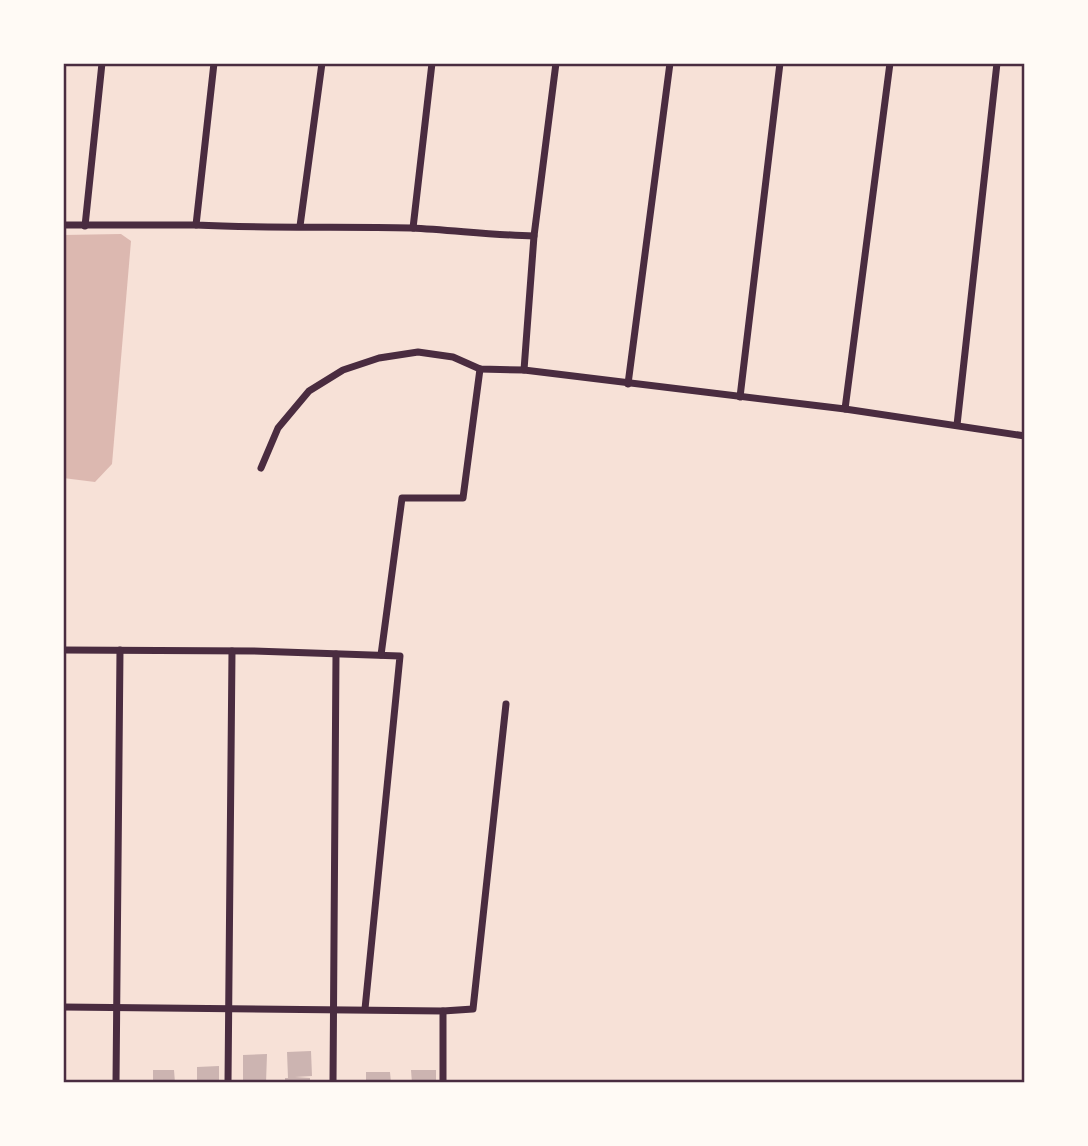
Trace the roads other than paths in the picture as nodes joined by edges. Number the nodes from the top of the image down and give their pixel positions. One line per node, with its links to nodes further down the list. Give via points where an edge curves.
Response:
1 (102, 63): 12 (street)
2 (214, 63): 11 (street)
3 (322, 63): 13 (street)
4 (432, 63): 14 (street)
5 (556, 63): 15 (street)
6 (670, 63): 18 (street)
7 (780, 63): 19 (street)
8 (890, 63): 20 (street)
9 (997, 63): 21 (street)
10 (63, 225): 12 (street)
11 (196, 225): 12 (street); 13 (street)
12 (85, 226)
13 (300, 226): 14 (street)
14 (413, 228): 15 (street)
15 (534, 236): 17 (street)
16 (480, 369): 17 (street); 23 (street, via 453,357 418,352 343,370 309,391 293,410 278,428); 28 (street, via 463,498 402,498)
17 (524, 370): 18 (street)
18 (628, 384): 19 (street)
19 (740, 397): 20 (street)
20 (845, 409): 21 (street)
21 (957, 425): 22 (street)
22 (1025, 436)
23 (261, 468)
24 (63, 650): 25 (street)
25 (120, 650): 26 (street); 30 (street)
26 (232, 651): 27 (street); 32 (street)
27 (336, 654): 28 (street); 33 (street)
28 (381, 655): 34 (street, via 400,656)
29 (506, 704): 35 (street, via 472,1009)
30 (117, 1006): 31 (street); 32 (street); 36 (street)
31 (63, 1007)
32 (229, 1007): 33 (street); 37 (street)
33 (334, 1008): 34 (street); 38 (street)
34 (365, 1009): 35 (street)
35 (443, 1010): 39 (street)
36 (116, 1083)
37 (228, 1083)
38 (332, 1083)
39 (443, 1083)

